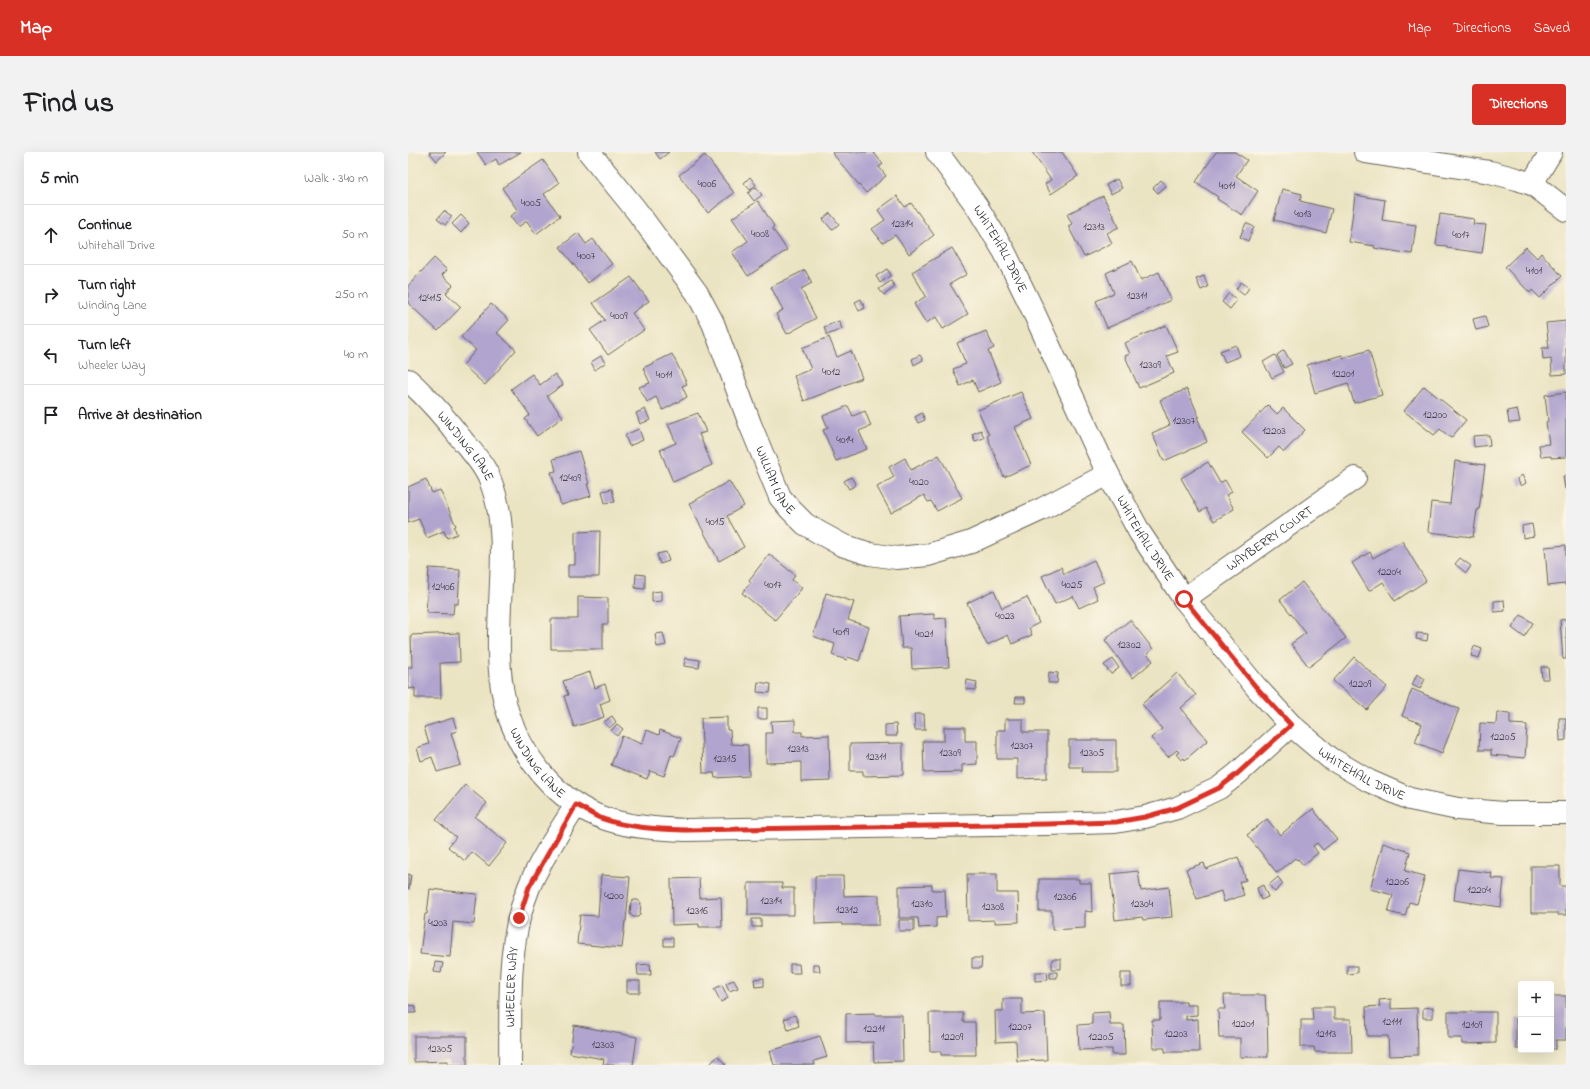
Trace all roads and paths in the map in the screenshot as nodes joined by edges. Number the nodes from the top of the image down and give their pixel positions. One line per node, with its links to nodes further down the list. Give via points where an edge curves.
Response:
1 (589, 152): 8 (street, WILLIAM LANE, via 636,210 697,293 713,324 780,497 805,524 842,545 870,554 897,558 928,555 971,542 1042,509)
2 (936, 152): 8 (street, WHITEHALL DRIVE, via 976,205 1004,251)
3 (1365, 152): 5 (street, via 1490,172)
4 (1551, 152): 5 (street)
5 (1534, 185): 6 (street)
6 (1566, 210)
7 (408, 380): 12 (street, WINDING LANE, via 447,420 478,459 490,480 498,504 502,538 499,672 502,694 517,739 528,757 559,792)
8 (1108, 474): 10 (street, WHITEHALL DRIVE, via 1140,533)
9 (1355, 478): 10 (street, WAYBERRY COURT)
10 (1184, 599): 11 (street, WHITEHALL DRIVE, via 1256,687)
11 (1291, 725): 12 (street, WINDING LANE, via 1219,788 1177,808 1116,822 686,830 656,829 619,823 602,819); 13 (street, WHITEHALL DRIVE, via 1330,758 1369,781 1410,799 1458,809 1503,813)
12 (576, 805): 14 (street, WHEELER WAY, via 529,887 519,918 512,961)
13 (1566, 813)
14 (510, 1065)

